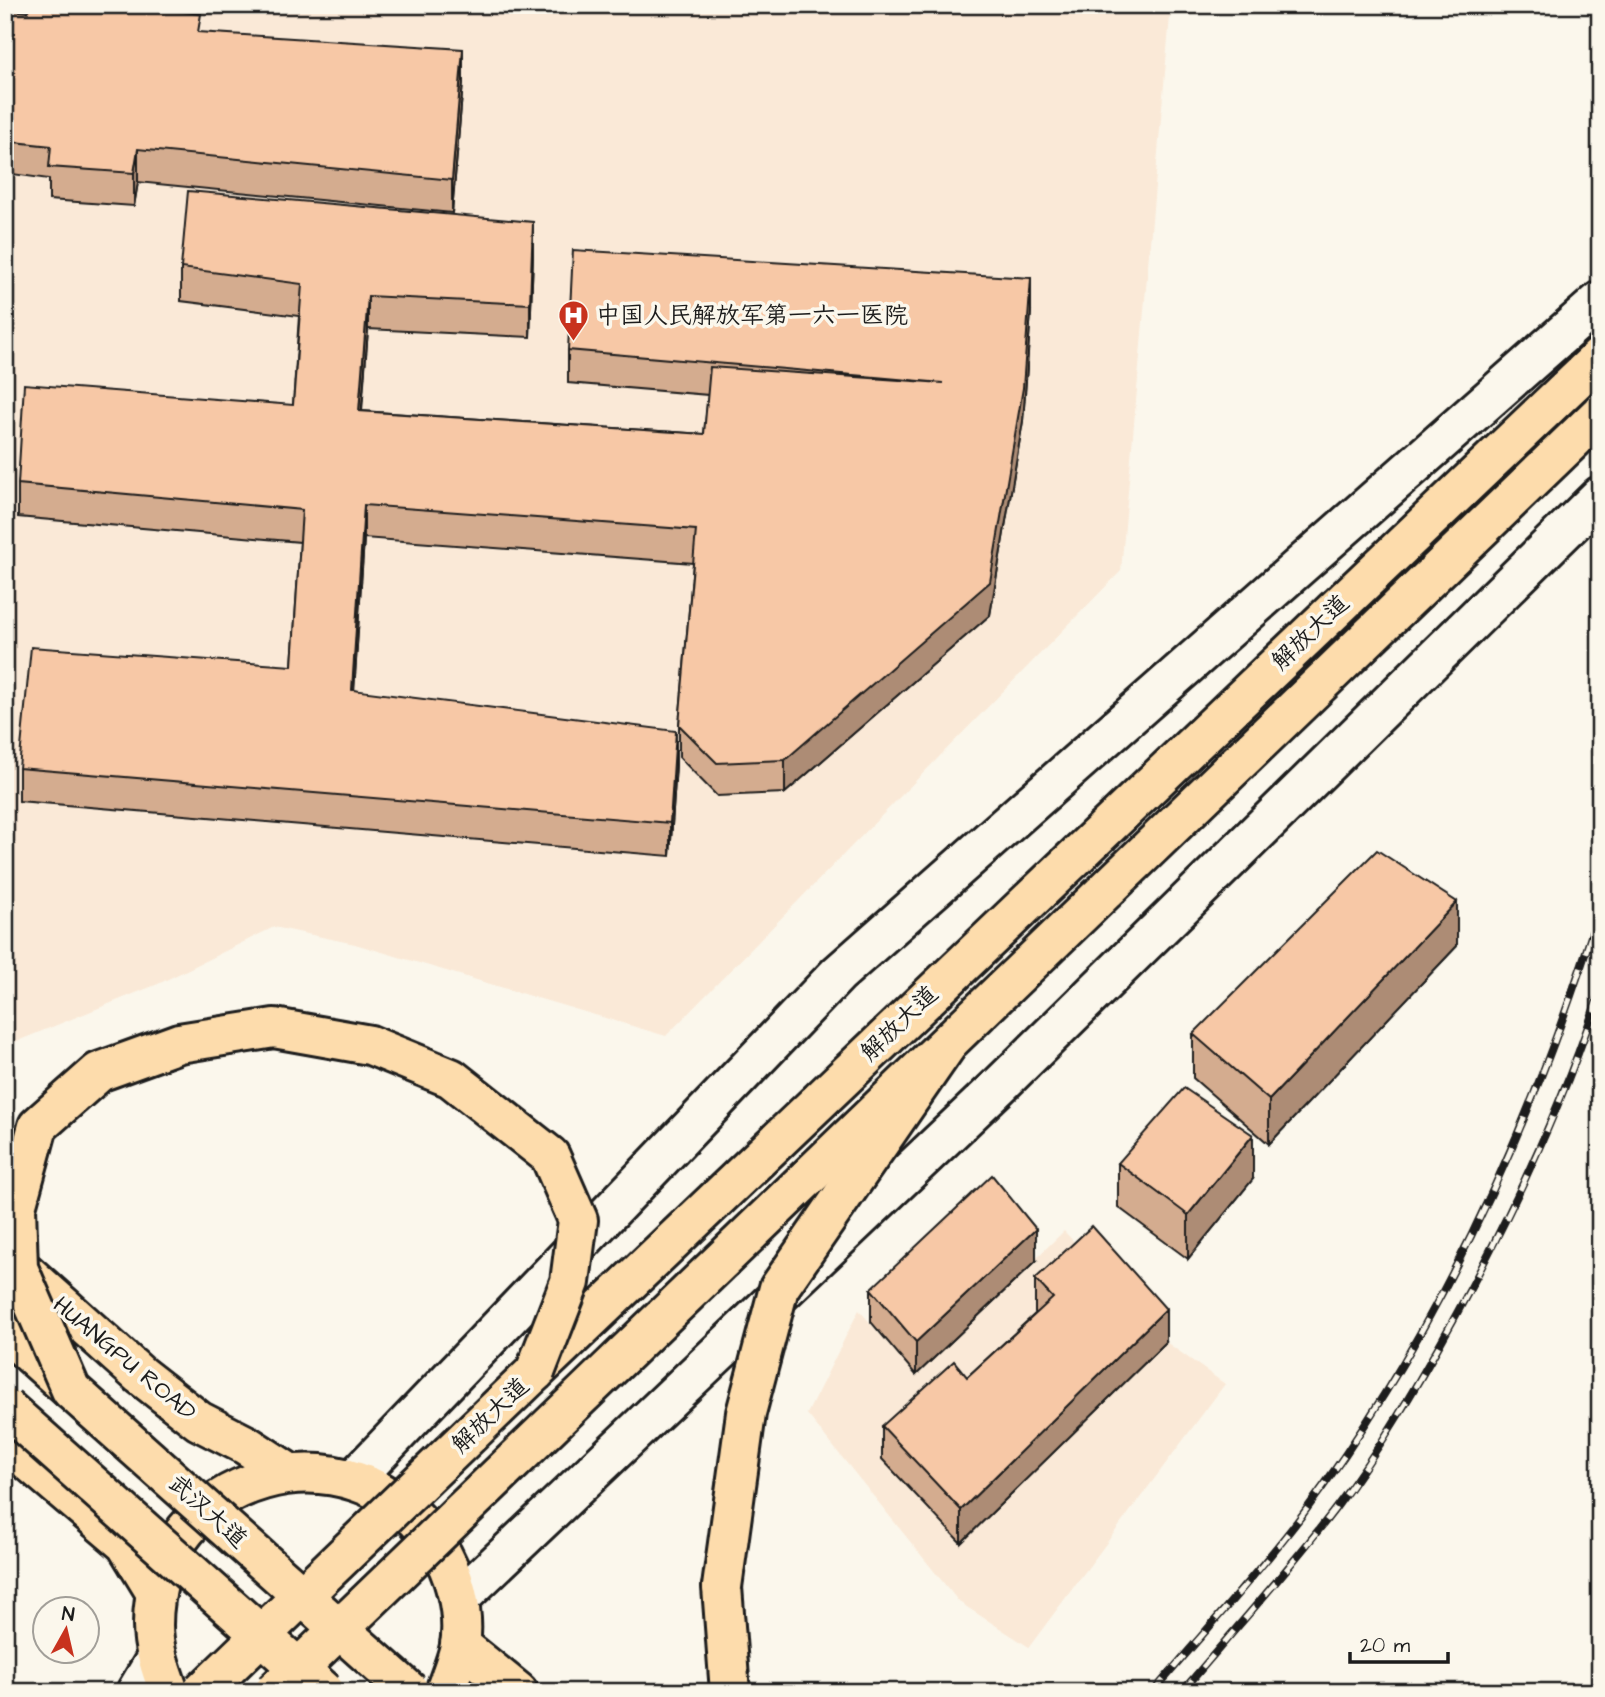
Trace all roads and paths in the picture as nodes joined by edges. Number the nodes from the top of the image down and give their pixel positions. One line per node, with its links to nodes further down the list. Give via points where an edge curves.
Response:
1 (1600, 301): 13 (main road, via 838,974)
2 (1600, 357): 8 (main road, 解放大道)
3 (1600, 414): 5 (main road, bridge)
4 (1600, 496): 15 (main road, via 998,1087)
5 (947, 1045): 20 (main road, bridge); 25 (main road, bridge, via 779,1288 746,1413 722,1587)
6 (5, 1254): 12 (main road, HUANGPU ROAD, via 179,1406)
7 (5, 1331): 9 (main road, 武汉大道)
8 (535, 1372): 9 (main road, bridge, via 570,1282 578,1220 550,1156 452,1079 370,1045 274,1028 179,1043 99,1072 38,1126 16,1206 18,1268); 19 (main road, 解放大道, bridge)
9 (71, 1390): 22 (main road, 武汉大道, bridge)
10 (5, 1407): 21 (main road, bridge)
11 (5, 1441): 14 (main road, via 126,1544)
12 (289, 1474): 13 (main road); 14 (main road, via 243,1486 203,1512 173,1549)
13 (354, 1479): 15 (main road, via 392,1497 423,1525 446,1559)
14 (156, 1593): 17 (main road, via 153,1625)
15 (459, 1599): 16 (main road)
16 (460, 1645): 23 (main road); 24 (main road)
17 (163, 1674): 18 (main road)
18 (136, 1692)
19 (202, 1692)
20 (274, 1692)
21 (325, 1692)
22 (410, 1692)
23 (445, 1692)
24 (518, 1692)
25 (730, 1692)

